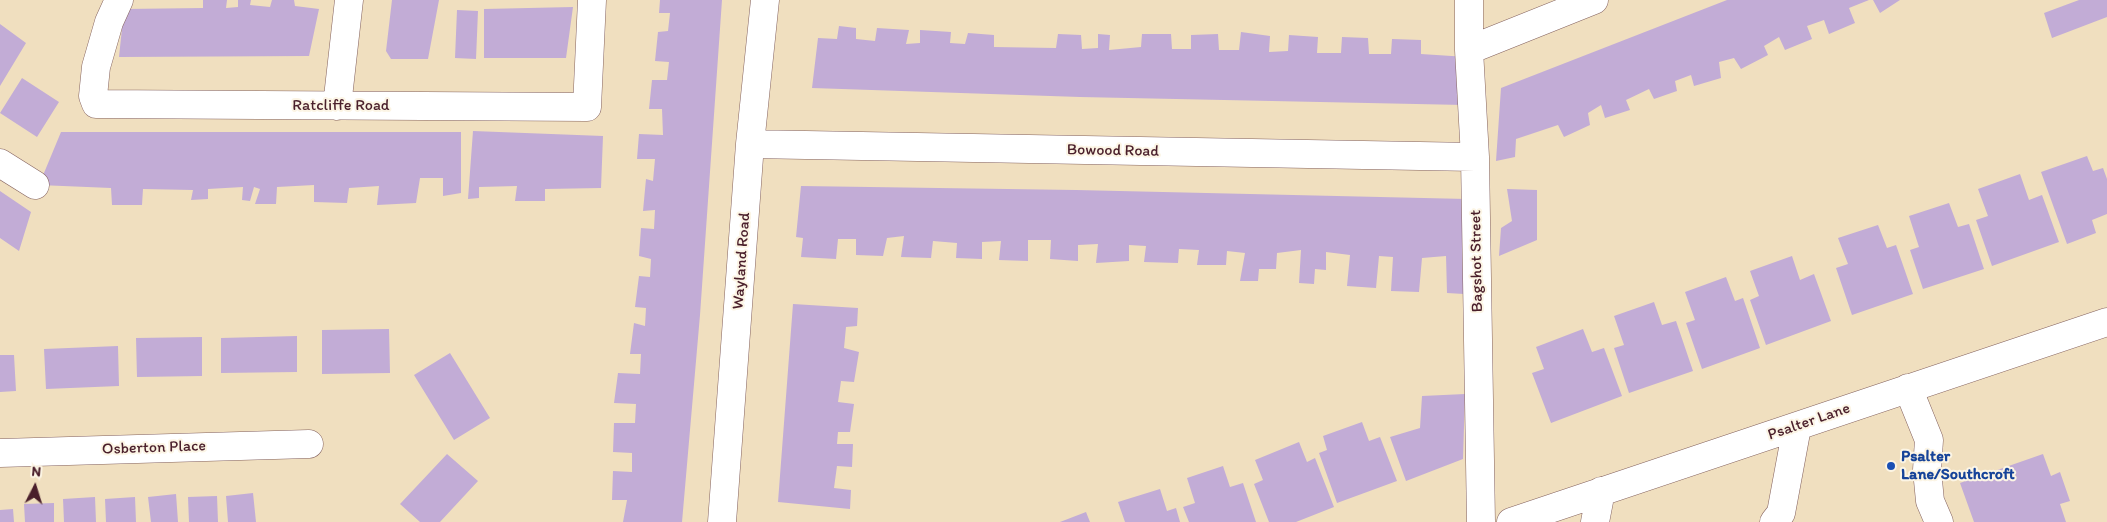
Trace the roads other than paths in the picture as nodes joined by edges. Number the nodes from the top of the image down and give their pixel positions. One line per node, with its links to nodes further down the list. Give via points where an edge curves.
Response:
1 (118, 0): 8 (street, Ratcliffe Road, via 96,67 93,96 96,104)
2 (349, 0): 8 (street)
3 (592, 0): 8 (street, Ratcliffe Road, via 587,107)
4 (765, 0): 9 (street, Wayland Road)
5 (1469, 0): 7 (street, Bagshot Street)
6 (1594, 0): 7 (street)
7 (1469, 50): 10 (street, Bagshot Street)
8 (336, 106)
9 (750, 144): 10 (street, Bowood Road); 19 (street, Wayland Road)
10 (1475, 157): 20 (street, Bagshot Street)
11 (0, 163): 12 (street)
12 (35, 185)
13 (2107, 322): 14 (street, Psalter Lane)
14 (1908, 388): 15 (street, Psalter Lane); 24 (street, via 1929,440 1930,501)
15 (1797, 427): 18 (street, Psalter Lane); 23 (street, via 1781,513)
16 (309, 444): 17 (street, Osberton Place)
17 (0, 453)
18 (1600, 491): 21 (street, Psalter Lane); 22 (street)
19 (722, 522)
20 (1481, 522)
21 (1511, 522)
22 (1596, 522)
23 (1774, 522)
24 (1939, 522)

